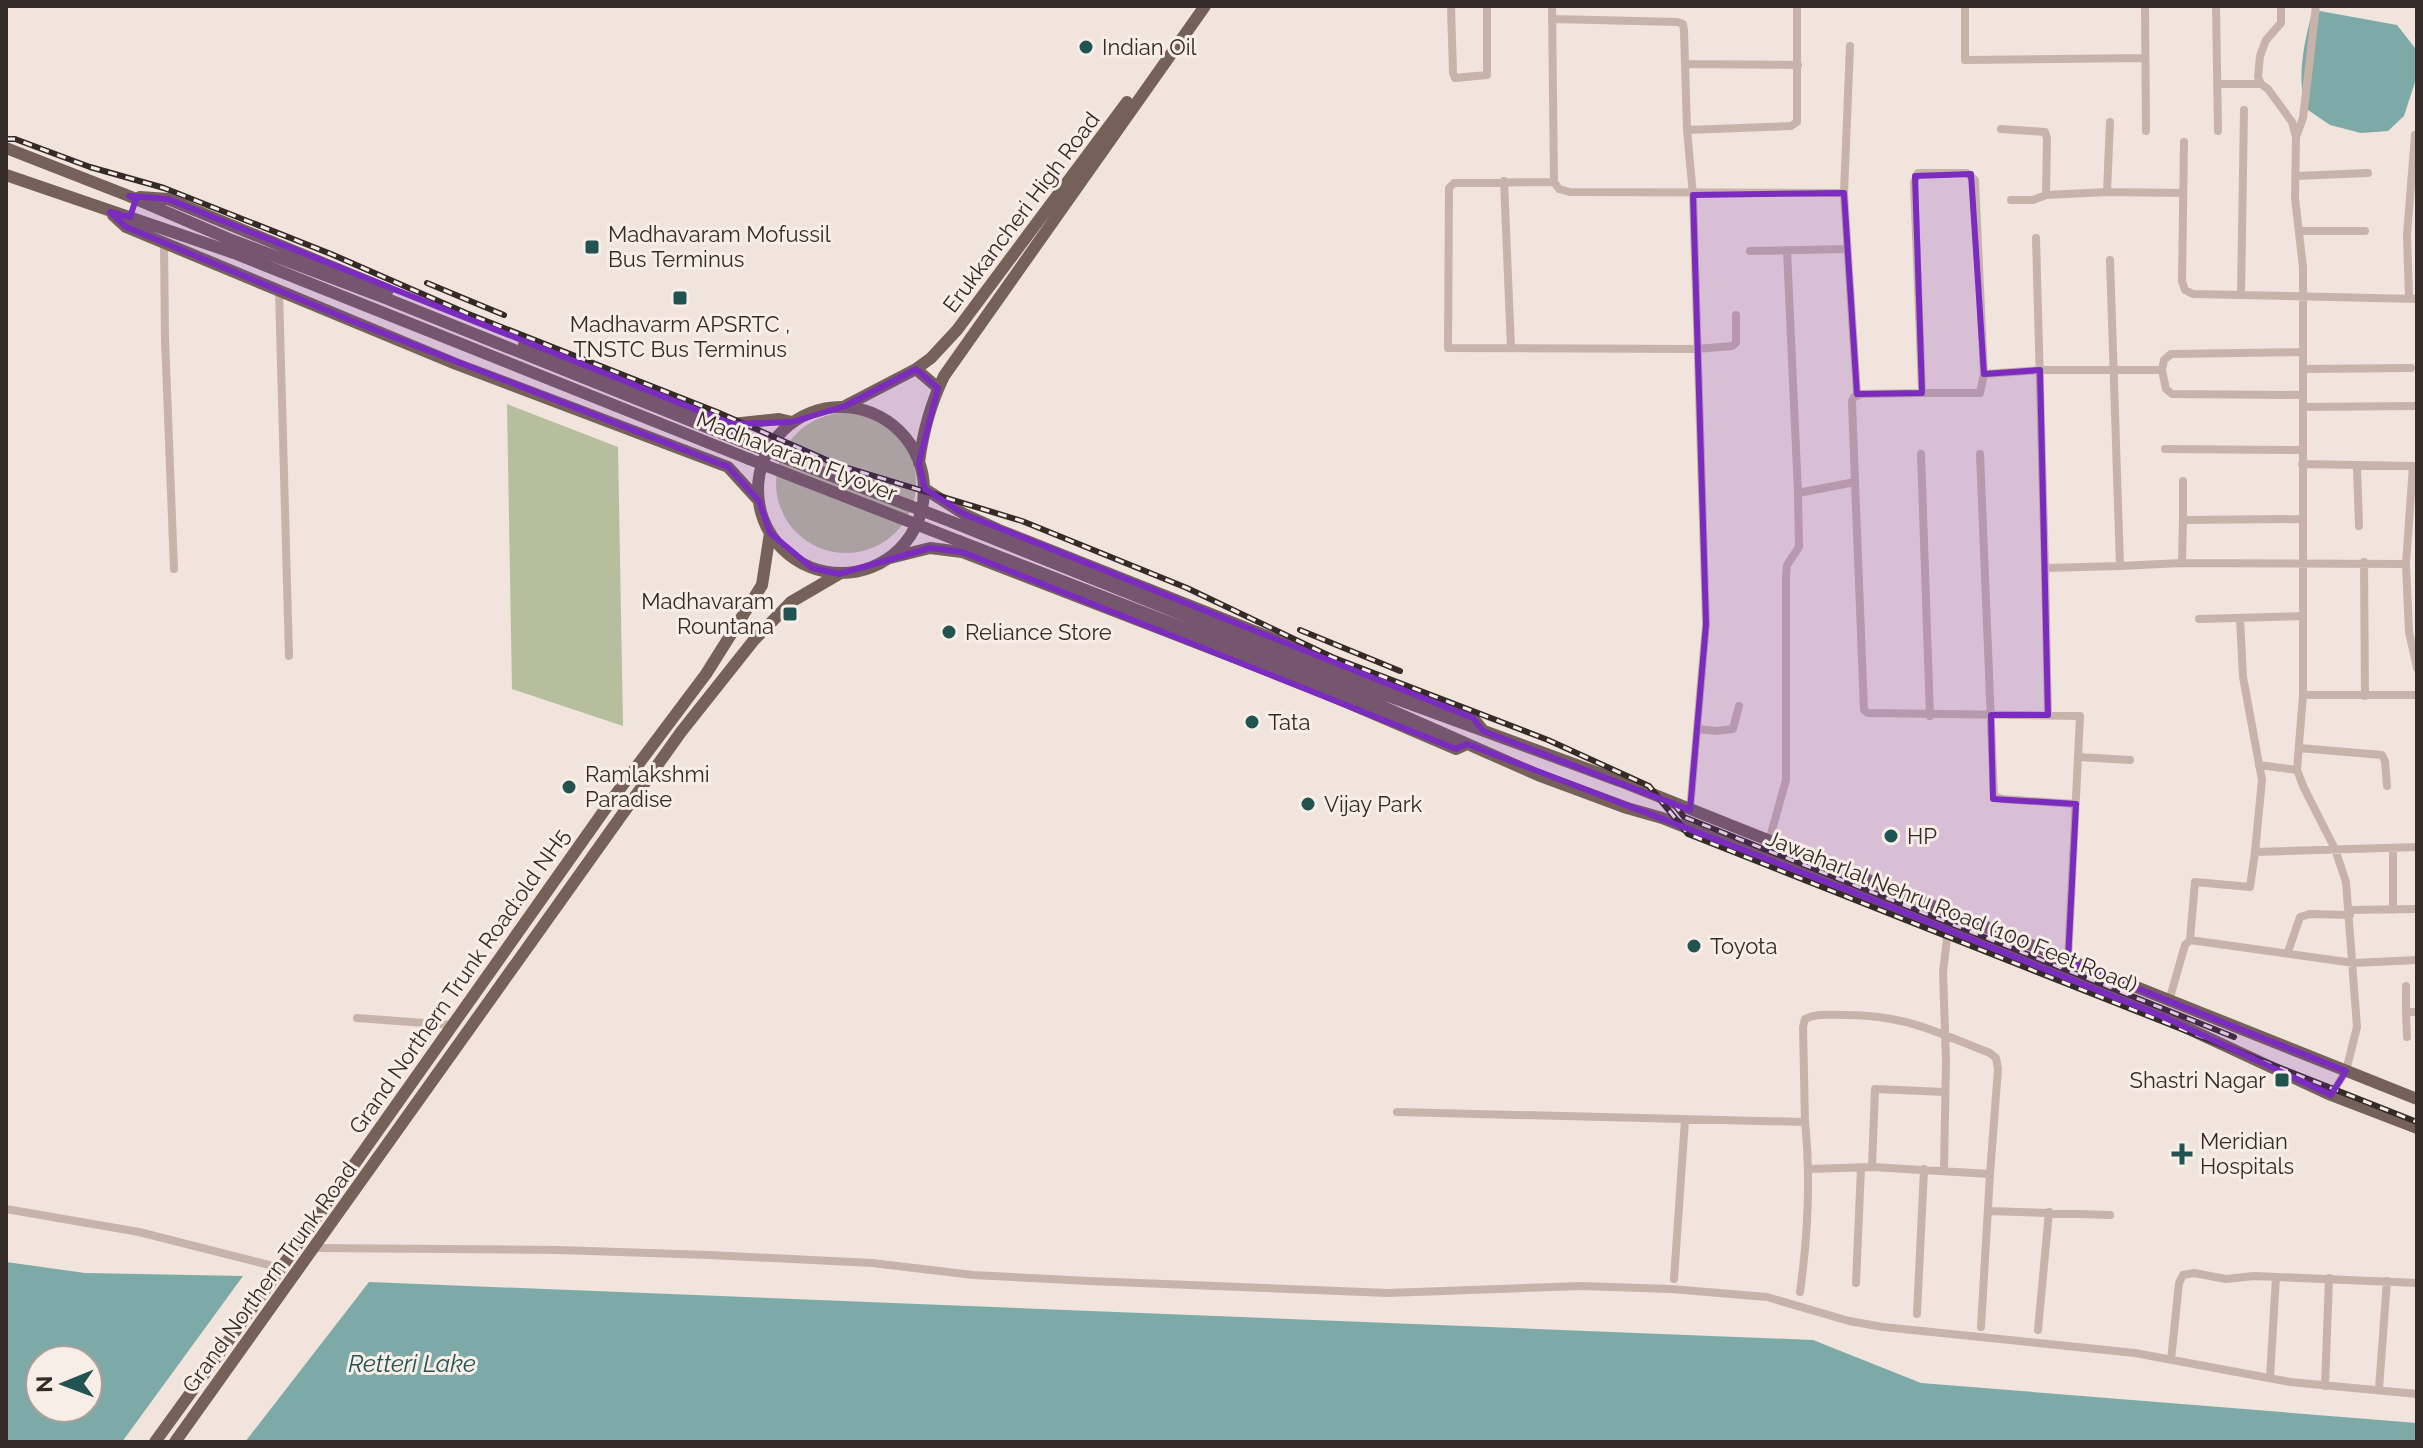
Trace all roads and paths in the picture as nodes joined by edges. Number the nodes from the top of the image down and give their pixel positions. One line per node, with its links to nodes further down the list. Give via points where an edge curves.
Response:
1 (1195, 6): 60 (main road, Erukkancheri High Road, via 957,330)
2 (1205, 6): 66 (main road)
3 (1451, 6): 4 (street, via 1453,73 1460,79 1487,75)
4 (1487, 6)
5 (1552, 6): 12 (street)
6 (1797, 6): 16 (street)
7 (1965, 6): 14 (street, via 1965,60)
8 (2145, 6): 14 (street)
9 (2216, 6): 17 (street)
10 (2281, 6): 18 (street, via 2281,23 2260,56)
11 (2316, 6): 26 (street, via 2303,118)
12 (1552, 19): 15 (street, via 1683,24); 33 (street)
13 (1850, 46): 36 (street)
14 (2145, 58): 23 (street)
15 (1685, 64): 16 (street); 22 (street)
16 (1798, 65): 22 (street, via 1798,117 1791,126)
17 (2218, 84): 18 (street); 24 (street)
18 (2261, 84): 26 (street, via 2292,122)
19 (2244, 110): 52 (street)
20 (2110, 122): 35 (street)
21 (2001, 129): 39 (street, via 2045,132)
22 (1687, 130): 38 (street)
23 (2146, 131)
24 (2218, 131)
25 (2415, 135): 34 (street)
26 (2296, 137): 31 (street)
27 (2184, 142): 37 (street)
28 (6, 148): 40 (main road)
29 (2368, 173): 31 (street)
30 (6, 175): 42 (main road)
31 (2296, 176): 43 (street)
32 (1504, 181): 33 (street); 56 (street); 56 (street, via 1454,183 1449,188 1447,345 1451,350)
33 (1554, 182): 38 (street, via 1570,192)
34 (2414, 183): 54 (street, via 2407,235)
35 (2107, 192): 37 (street); 39 (street)
36 (1844, 193): 38 (street); 47 (street)
37 (2183, 193): 52 (street, via 2185,290)
38 (1693, 195): 57 (street)
39 (2046, 195): 41 (street)
40 (129, 196): 73 (main road, via 168,199 503,337 732,424); 112 (main road, Madhavaram Flyover, bridge)
41 (2011, 200)
42 (110, 212): 46 (main road, via 126,227); 113 (main road, Madhavaram Flyover, bridge, via 234,253 1340,688)
43 (2300, 231): 44 (street); 53 (street)
44 (2365, 231)
45 (2036, 238): 63 (street)
46 (164, 242): 51 (main road); 97 (street)
47 (1847, 249): 48 (street); 68 (street)
48 (1787, 250): 49 (street); 84 (street)
49 (1750, 251)
50 (2110, 260): 61 (street)
51 (279, 291): 85 (main road, via 728,467); 102 (street)
52 (2241, 295): 53 (street)
53 (2303, 298): 54 (street); 58 (street)
54 (2413, 298)
55 (1736, 315): 57 (street, via 1736,343)
56 (1511, 348): 57 (street)
57 (1697, 349): 111 (street, via 1706,624)
58 (2303, 352): 62 (street); 64 (street, via 2171,354)
59 (2411, 368): 62 (street)
60 (916, 369): 66 (main road); 70 (main road, Erukkancheri High Road)
61 (2113, 369): 63 (street); 64 (street); 95 (street)
62 (2303, 369): 69 (street)
63 (2040, 370): 65 (street); 96 (street)
64 (2162, 370): 69 (street, via 2172,394)
65 (1984, 374): 67 (street, via 1980,393); 67 (street, via 1975,180 1967,173 1918,173 1914,182)
66 (938, 388): 78 (main road, via 923,429)
67 (1922, 393): 68 (street)
68 (1857, 394): 82 (street, via 1852,401)
69 (2303, 395): 72 (street)
70 (845, 406): 73 (main road, via 817,409); 78 (main road, via 870,410 892,422 909,440)
71 (2415, 406): 72 (street)
72 (2303, 407): 75 (street)
73 (792, 422): 85 (main road, via 765,457)
74 (2165, 449): 75 (street)
75 (2302, 450): 79 (street)
76 (1921, 454): 110 (street)
77 (1980, 454): 108 (street)
78 (919, 463): 83 (main road)
79 (2302, 464): 80 (street); 86 (street)
80 (2357, 467): 88 (street); 94 (street, via 2413,466)
81 (2183, 481): 87 (street)
82 (1855, 482): 84 (street); 110 (street, via 1864,710)
83 (925, 489): 90 (main road, via 921,515 909,539); 112 (main road, via 999,530 1473,718)
84 (1798, 493): 122 (street, via 1799,547 1786,576 1786,780)
85 (759, 501): 89 (main road)
86 (2302, 519): 87 (street); 91 (street)
87 (2183, 520): 93 (street)
88 (2359, 526)
89 (770, 533): 98 (main road, via 788,554 812,568); 141 (main road, Grand Northern Trunk Road:old NH5, via 762,585 706,674)
90 (890, 558): 98 (main road, via 866,570); 113 (main road, via 930,548 962,552 1456,749)
91 (2302, 562): 92 (street); 93 (street); 99 (street)
92 (2364, 562): 94 (street); 106 (street)
93 (2182, 563): 95 (street)
94 (2406, 564): 103 (street, via 2409,632)
95 (2120, 566): 96 (street)
96 (2045, 568): 109 (street)
97 (174, 569)
98 (839, 574): 162 (main road, Grand Northern Trunk Road, via 791,602 681,732)
99 (2302, 616): 100 (street); 104 (street)
100 (2240, 618): 101 (street); 117 (street, via 2243,677)
101 (2199, 619)
102 (289, 656)
103 (2417, 668)
104 (2303, 695): 106 (street); 114 (street)
105 (2417, 695): 106 (street)
106 (2365, 696)
107 (1739, 706): 111 (street, via 1733,729)
108 (1991, 715): 109 (street); 110 (street); 120 (street, via 1994,796)
109 (2048, 715): 115 (street, via 2080,716)
110 (1930, 716)
111 (1697, 729): 121 (street)
112 (1483, 731): 121 (main road, Jawaharlal Nehru Road (100 Feet Road))
113 (1467, 744): 130 (main road, Jawaharlal Nehru Road (100 Feet Road))
114 (2299, 748): 118 (street); 119 (street, via 2382,755)
115 (2078, 757): 116 (street); 120 (street)
116 (2130, 760)
117 (2259, 765): 118 (street); 126 (street, via 2262,792)
118 (2297, 770): 125 (street)
119 (2387, 786)
120 (2076, 804): 134 (street)
121 (1690, 810): 122 (main road, Jawaharlal Nehru Road (100 Feet Road))
122 (1769, 841): 134 (main road, Jawaharlal Nehru Road (100 Feet Road))
123 (2417, 847): 124 (street)
124 (2393, 848): 125 (street); 128 (street)
125 (2335, 849): 126 (street); 129 (street)
126 (2255, 852): 131 (street, via 2250,887 2195,882)
127 (2417, 909): 128 (street)
128 (2393, 910): 129 (street)
129 (2350, 913): 132 (street, via 2300,917); 135 (street)
130 (1948, 930): 142 (street); 146 (main road, Jawaharlal Nehru Road (100 Feet Road), via 2159,1015)
131 (2190, 940): 132 (street); 137 (street)
132 (2288, 952): 135 (street)
133 (2417, 960): 135 (street)
134 (2068, 961): 137 (main road, Jawaharlal Nehru Road (100 Feet Road))
135 (2354, 963): 144 (street, via 2357,1027)
136 (2406, 986): 138 (street)
137 (2169, 1001): 144 (main road, Jawaharlal Nehru Road (100 Feet Road))
138 (2406, 1012): 139 (street); 143 (street)
139 (2417, 1012)
140 (357, 1018): 141 (street)
141 (452, 1025): 163 (main road, Grand Northern Trunk Road:old NH5)
142 (1945, 1035): 145 (street); 150 (street, via 1884,1016 1805,1019); 157 (street, via 1996,1058)
143 (2407, 1037)
144 (2346, 1071): 146 (street); 147 (main road, Jawaharlal Nehru Road (100 Feet Road))
145 (1944, 1092): 152 (street, via 1875,1089); 156 (street)
146 (2331, 1095): 151 (main road, Jawaharlal Nehru Road (100 Feet Road))
147 (2417, 1099)
148 (1397, 1112): 149 (street)
149 (1685, 1120): 150 (street); 166 (street)
150 (1805, 1122): 154 (street)
151 (2417, 1128)
152 (1872, 1167): 153 (street); 155 (street)
153 (1861, 1168): 154 (street); 168 (street)
154 (1809, 1169): 170 (street)
155 (1924, 1169): 156 (street); 171 (street)
156 (1944, 1170): 157 (street)
157 (1990, 1174): 159 (street)
158 (6, 1209): 163 (street, via 139,1232)
159 (1989, 1211): 160 (street); 172 (street)
160 (2049, 1212): 161 (street); 173 (street)
161 (2110, 1215)
162 (315, 1248): 174 (street, via 649,1253 872,1263 1089,1281 1388,1293 1581,1286 1737,1294 1883,1327); 180 (main road, Grand Northern Trunk Road)
163 (281, 1268): 179 (main road, Grand Northern Trunk Road:old NH5)
164 (2276, 1277): 165 (street); 174 (street, via 2183,1275); 175 (street)
165 (2329, 1278): 167 (street); 176 (street)
166 (1674, 1279)
167 (2387, 1281): 169 (street); 177 (street)
168 (1856, 1283)
169 (2417, 1283)
170 (1800, 1292)
171 (1917, 1314)
172 (1981, 1327)
173 (2038, 1330)
174 (2171, 1360): 175 (street)
175 (2270, 1378): 176 (street)
176 (2325, 1386): 177 (street)
177 (2379, 1389): 178 (street)
178 (2417, 1394)
179 (155, 1442)
180 (175, 1442)

